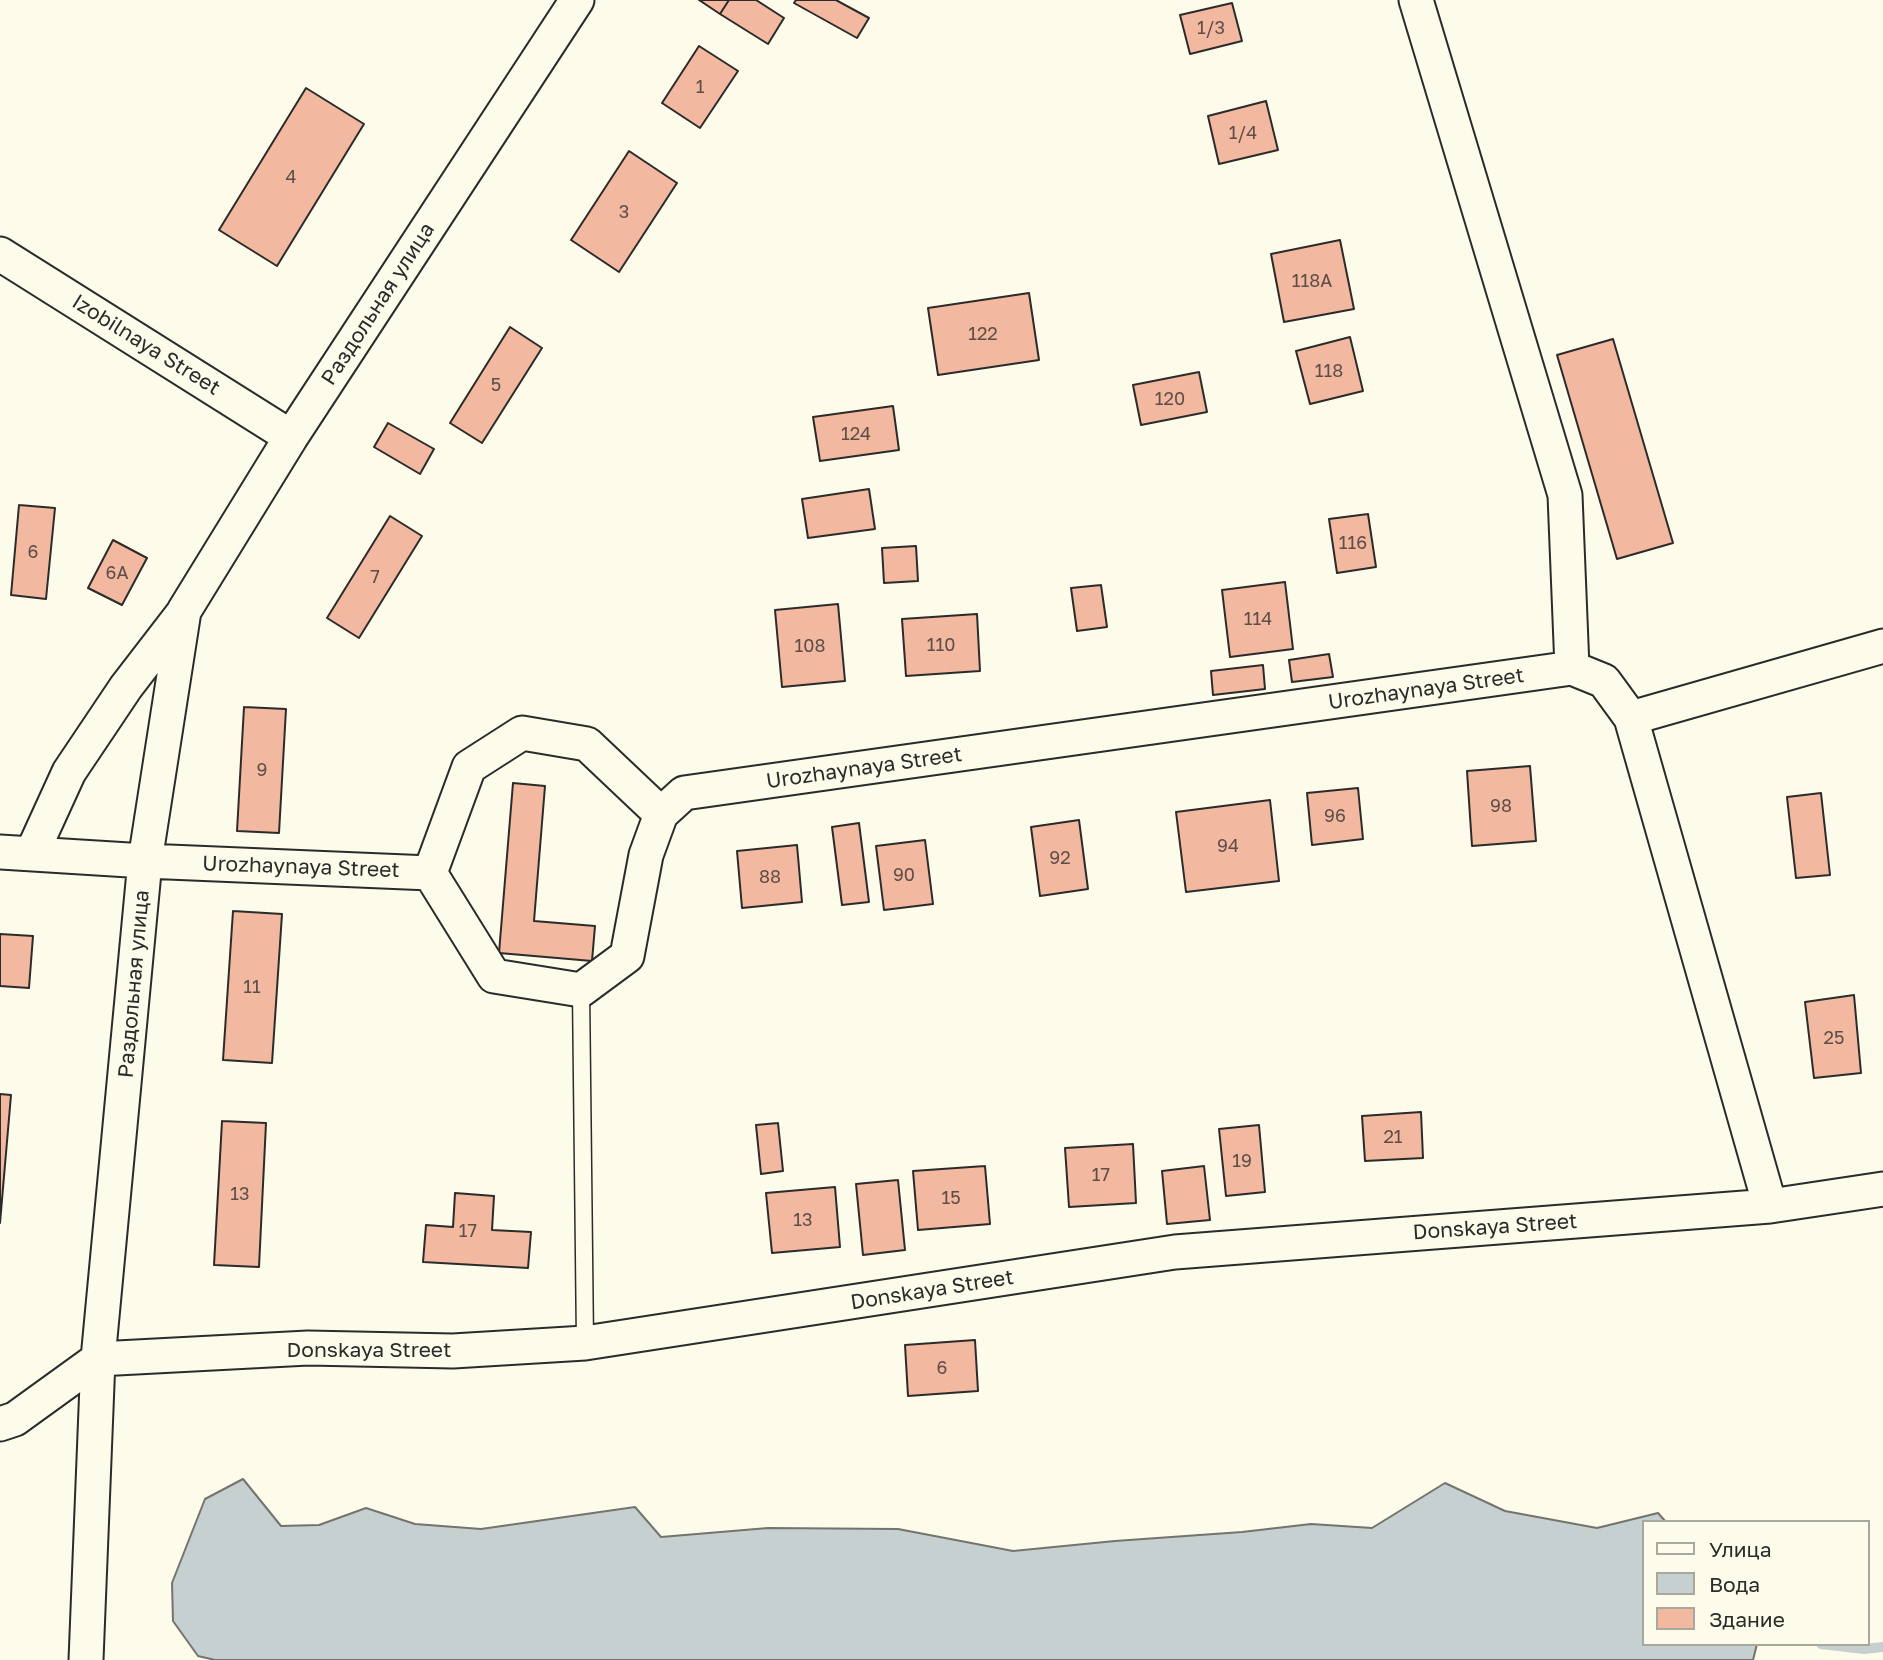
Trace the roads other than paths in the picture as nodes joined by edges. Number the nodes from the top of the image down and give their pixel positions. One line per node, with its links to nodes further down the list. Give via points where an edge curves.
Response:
1 (577, 0): 4 (street, Раздольная улица)
2 (1416, 0): 7 (street, via 1565,495)
3 (0, 254): 4 (street, Izobilnaya Street)
4 (291, 437): 5 (street, Раздольная улица)
5 (184, 611): 10 (street, Раздольная улица, via 126,687); 11 (street, Раздольная улица)
6 (1883, 646): 8 (street)
7 (1572, 668): 8 (street, via 1604,681); 9 (street, Urozhaynaya Street, via 684,793)
8 (1631, 718): 15 (street)
9 (661, 814): 12 (street, via 587,744 522,733 470,768); 13 (street, via 646,855 627,956)
10 (16, 852): 11 (street, Urozhaynaya Street)
11 (145, 861): 12 (street, Urozhaynaya Street); 17 (street, Раздольная улица)
12 (430, 873): 13 (street, Urozhaynaya Street, via 494,976)
13 (581, 990): 16 (lane)
14 (1883, 1189): 15 (street, Donskaya Street)
15 (1770, 1206): 16 (street, Donskaya Street, via 1175,1252)
16 (585, 1343): 17 (street, Donskaya Street, via 453,1351 308,1348)
17 (98, 1359): 18 (street); 19 (street, Раздольная улица)
18 (5, 1418)
19 (86, 1660)

